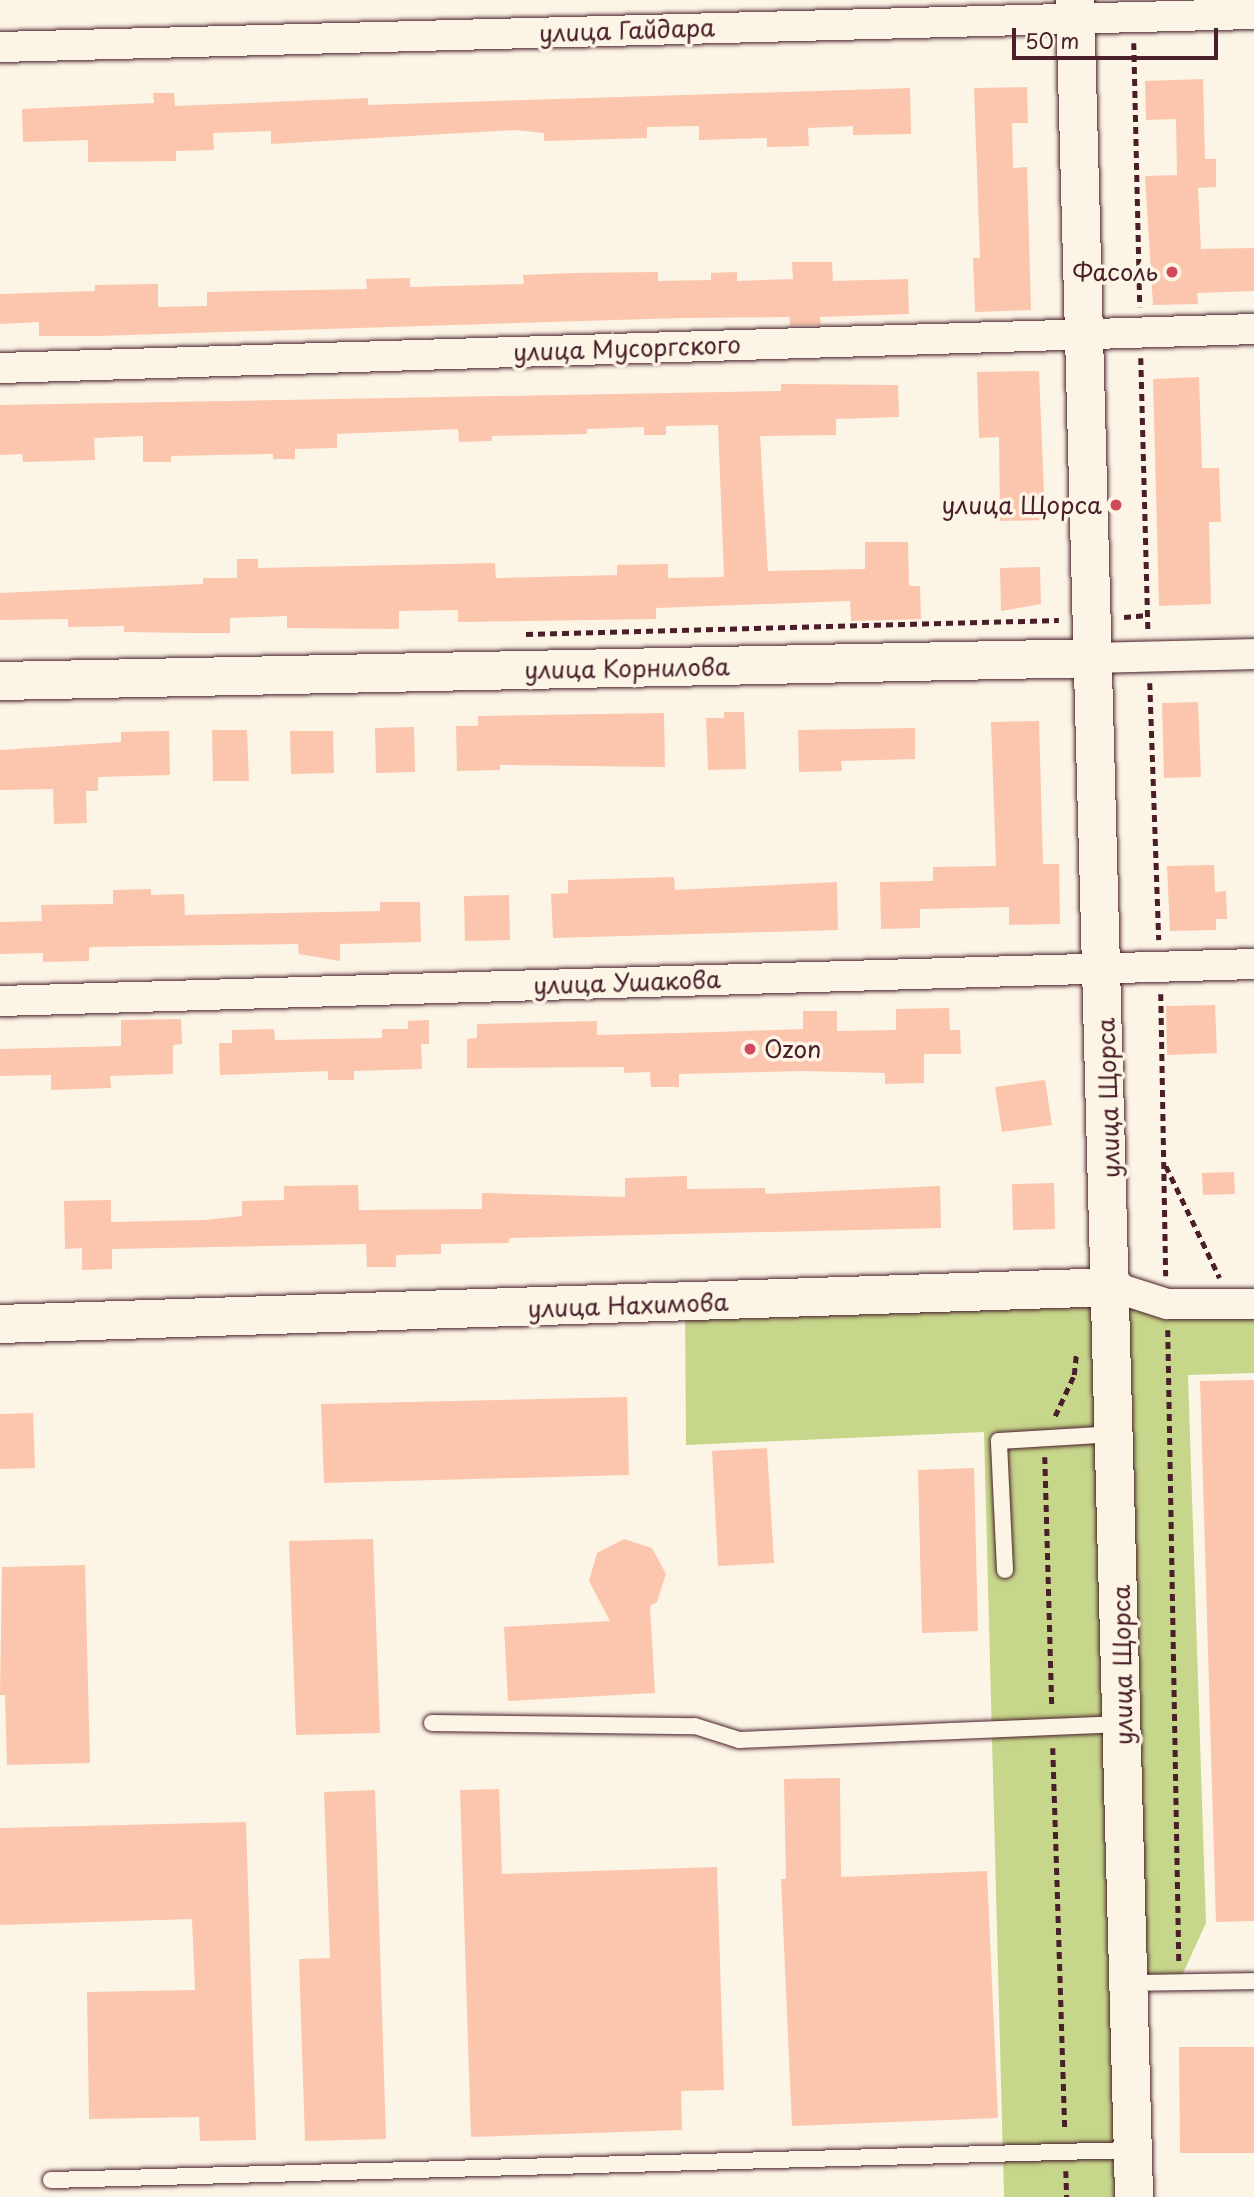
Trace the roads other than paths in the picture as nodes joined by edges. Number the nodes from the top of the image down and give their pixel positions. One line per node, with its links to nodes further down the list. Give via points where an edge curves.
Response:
1 (1076, 9): 2 (street, улица Гайдара); 3 (street, улица Гайдара); 5 (street, улица Щорса)
2 (1254, 15)
3 (0, 47)
4 (1254, 330): 5 (street, улица Мусоргского)
5 (1082, 334): 6 (street, улица Мусоргского); 8 (street, улица Щорса)
6 (0, 368)
7 (1254, 654): 8 (street, улица Корнилова)
8 (1095, 658): 9 (street, улица Корнилова); 11 (street, улица Щорса)
9 (0, 681)
10 (1254, 964): 11 (street, улица Ушакова)
11 (1104, 968): 12 (street, улица Ушакова); 13 (street, улица Щорса)
12 (0, 1000)
13 (1114, 1287): 14 (street, улица Нахимова, via 1167,1304); 15 (street, улица Нахимова); 16 (street, улица Щорса)
14 (1244, 1304)
15 (0, 1324)
16 (1117, 1434): 17 (lane, via 999,1441); 19 (street, улица Щорса)
17 (1005, 1570)
18 (432, 1723): 19 (lane, via 695,1726 739,1740)
19 (1123, 1724): 21 (street, улица Щорса)
20 (1254, 1981): 21 (lane)
21 (1129, 1983): 22 (street, улица Щорса)
22 (1133, 2150): 23 (lane); 24 (street, улица Щорса)
23 (51, 2180)
24 (1134, 2197)

